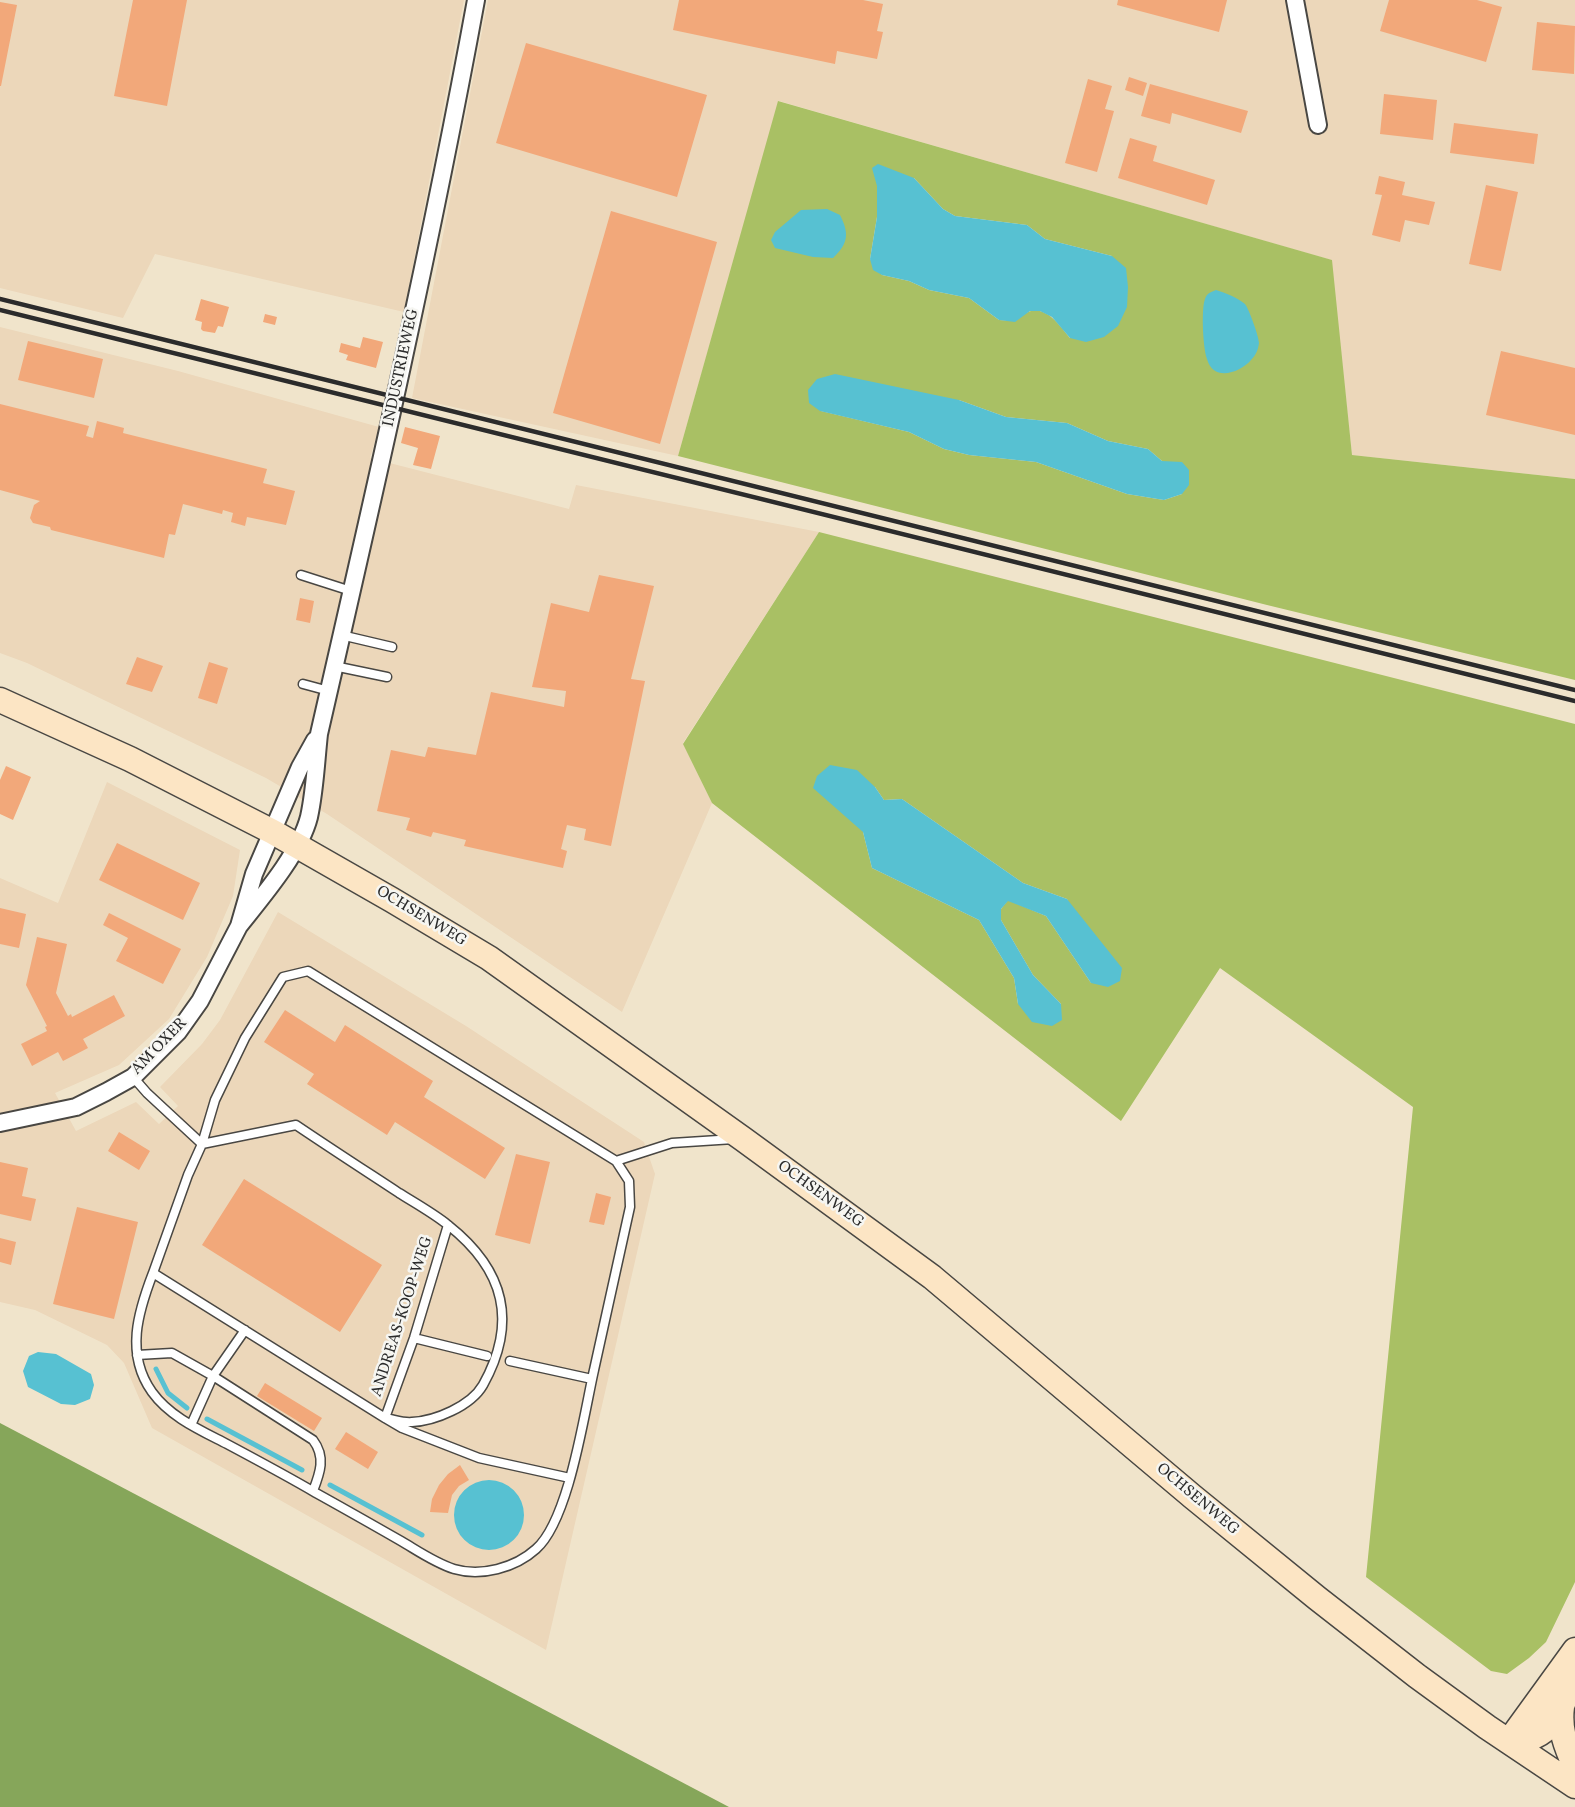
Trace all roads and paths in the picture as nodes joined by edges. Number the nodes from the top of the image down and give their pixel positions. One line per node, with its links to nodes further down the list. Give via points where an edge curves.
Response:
1 (476, 0): 5 (street, INDUSTRIEWEG, via 448,153)
2 (1295, 0): 3 (street)
3 (1318, 125)
4 (301, 575): 5 (lane)
5 (351, 591): 6 (street, INDUSTRIEWEG)
6 (341, 635): 7 (lane); 8 (street, INDUSTRIEWEG)
7 (392, 647)
8 (334, 666): 9 (lane); 11 (street, INDUSTRIEWEG)
9 (387, 677)
10 (303, 684): 11 (lane)
11 (328, 691): 13 (street, INDUSTRIEWEG)
12 (0, 700): 14 (main road, OCHSENWEG, via 130,759)
13 (319, 734): 14 (street, INDUSTRIEWEG); 15 (street, INDUSTRIEWEG, via 308,819)
14 (273, 832): 15 (main road, OCHSENWEG); 16 (street, AM OXER, via 254,874)
15 (296, 844): 16 (street, AM OXER); 19 (main road, OCHSENWEG, via 489,958)
16 (239, 926): 17 (street, AM OXER, via 200,1000 178,1032)
17 (133, 1077): 18 (street, AM OXER, via 76,1107); 20 (lane)
18 (0, 1123)
19 (743, 1139): 21 (lane, via 672,1143); 38 (main road, OCHSENWEG, via 932,1277 1299,1583)
20 (202, 1144): 21 (lane, via 215,1100 245,1038 283,977 308,971); 22 (lane, via 296,1125); 23 (lane)
21 (616, 1161): 30 (lane, via 629,1181 630,1207)
22 (448, 1225): 25 (lane, ANDREAS-KOOP-WEG); 31 (lane, via 475,1250 491,1272 501,1298 500,1339 493,1367 480,1390 461,1407 412,1422)
23 (153, 1273): 24 (lane); 26 (lane, via 135,1333)
24 (245, 1330): 29 (lane); 31 (lane)
25 (414, 1338): 27 (lane); 31 (lane, ANDREAS-KOOP-WEG)
26 (137, 1354): 29 (lane, via 172,1353); 32 (lane, via 152,1392 169,1411)
27 (487, 1356)
28 (510, 1361): 30 (lane)
29 (213, 1376): 32 (lane); 34 (lane, via 313,1440 321,1450 321,1472)
30 (592, 1379): 33 (lane)
31 (385, 1418): 33 (lane, via 479,1458)
32 (191, 1425): 34 (lane)
33 (570, 1478): 34 (lane, via 555,1523 537,1549 508,1566 480,1572 455,1569 429,1558)
34 (313, 1491)
35 (1575, 1650): 38 (main road)
36 (1575, 1670): 37 (main road)
37 (1562, 1707): 38 (main road, via 1540,1735 1524,1742); 39 (main road, via 1564,1741)
38 (1509, 1742): 40 (main road, OCHSENWEG)
39 (1575, 1766)
40 (1575, 1786)

